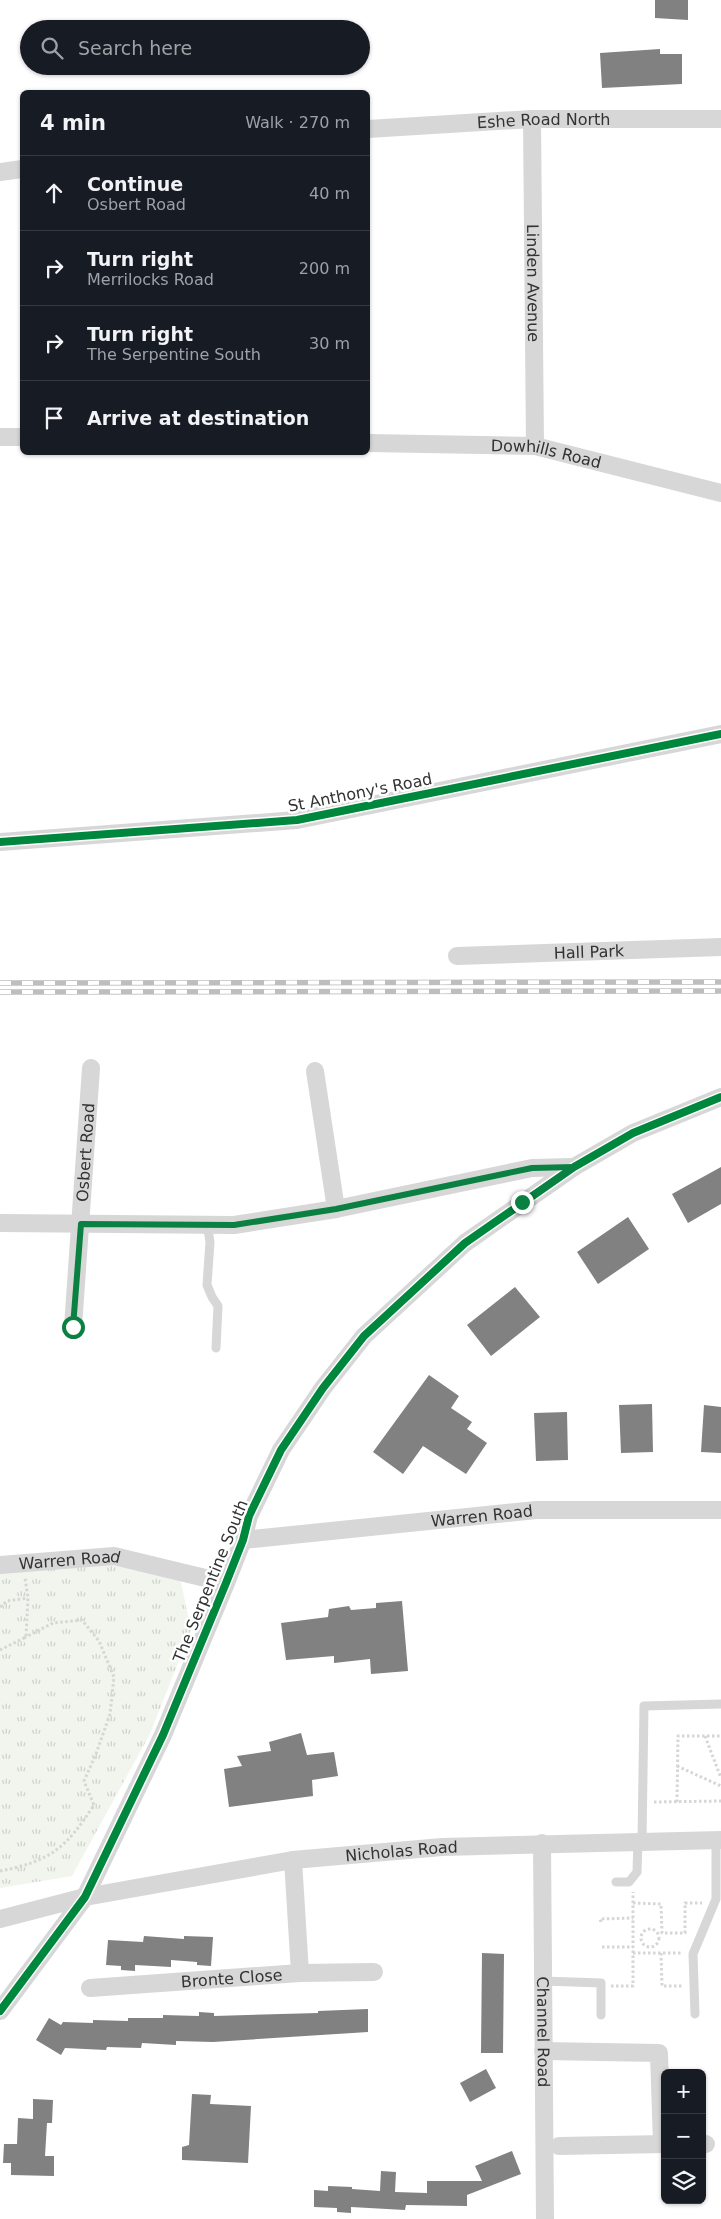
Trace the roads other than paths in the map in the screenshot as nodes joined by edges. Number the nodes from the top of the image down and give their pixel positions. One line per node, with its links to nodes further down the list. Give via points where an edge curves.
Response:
1 (532, 119): 2 (street, Eshe Road North); 3 (street, Eshe Road North); 9 (street, Linden Avenue)
2 (721, 119)
3 (370, 129)
4 (20, 169): 5 (street)
5 (0, 172)
6 (0, 437): 7 (street)
7 (20, 437)
8 (370, 443): 9 (street, Dowhills Road)
9 (535, 446): 10 (street, Dowhills Road)
10 (721, 492)
11 (721, 734): 12 (street, St Anthony's Road, via 296,820)
12 (0, 842)
13 (721, 947): 14 (street, Hall Park)
14 (457, 956)
15 (91, 1068): 21 (street, Osbert Road)
16 (315, 1071): 19 (street)
17 (721, 1097): 18 (street, The Serpentine South, via 633,1133)
18 (574, 1167): 19 (street, via 532,1168); 26 (street, The Serpentine South, via 465,1243 364,1336 323,1388 281,1450 249,1516)
19 (336, 1209): 22 (street, via 234,1225)
20 (0, 1223): 21 (street)
21 (81, 1224): 22 (street); 23 (street, Osbert Road)
22 (207, 1224): 24 (lane, via 210,1242 207,1285 218,1306)
23 (73, 1327)
24 (216, 1348)
25 (721, 1510): 26 (street, Warren Road, via 536,1510)
26 (243, 1540): 28 (street, The Serpentine South)
27 (0, 1565): 28 (street, Warren Road, via 114,1556)
28 (226, 1583): 35 (street, The Serpentine South, via 163,1735)
29 (721, 1704): 31 (lane, via 644,1706)
30 (718, 1840): 31 (street, Nicholas Road); 42 (lane, via 714,1902 694,1953)
31 (640, 1841): 32 (street, Nicholas Road); 34 (lane, via 637,1872 629,1882)
32 (542, 1844): 33 (street, Nicholas Road, via 442,1847); 39 (street, Channel Road)
33 (293, 1860): 35 (street, Nicholas Road); 38 (street)
34 (616, 1882)
35 (84, 1896): 36 (street, Nicholas Road); 41 (street, The Serpentine South)
36 (0, 1920)
37 (374, 1972): 38 (street, Bronte Close)
38 (300, 1973): 40 (street, Bronte Close)
39 (543, 1981): 43 (lane, via 601,1983); 44 (street, Channel Road)
40 (90, 1988)
41 (0, 2011)
42 (695, 2014)
43 (601, 2015)
44 (543, 2051): 45 (street, via 659,2053); 48 (street, Channel Road)
45 (662, 2114)
46 (661, 2144): 47 (street)
47 (560, 2146)
48 (545, 2219)

